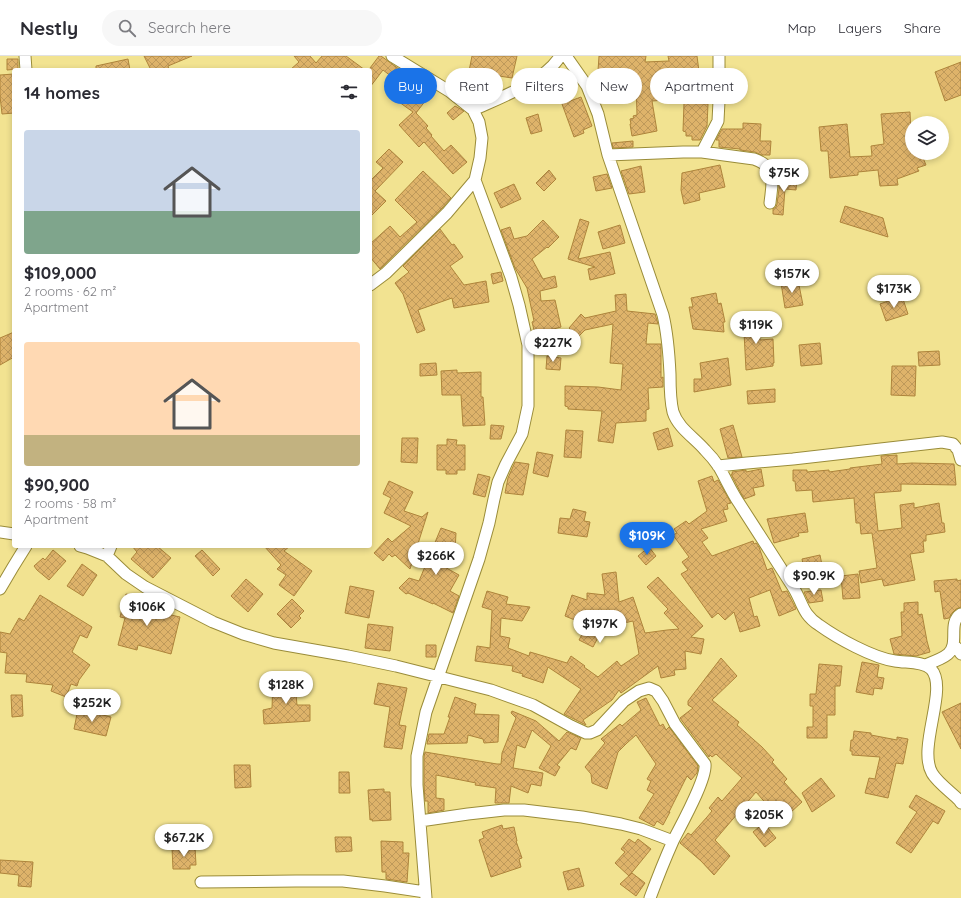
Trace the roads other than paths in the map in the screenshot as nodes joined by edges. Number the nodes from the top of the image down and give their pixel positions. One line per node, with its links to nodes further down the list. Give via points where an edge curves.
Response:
1 (25, 56): 6 (street)
2 (392, 56): 7 (street, via 449,91)
3 (560, 56): 7 (street, via 548,70 534,80)
4 (566, 56): 9 (street, via 587,86 598,114)
5 (719, 56): 8 (street, via 718,121)
6 (26, 68)
7 (473, 110): 10 (street, via 479,122 482,138)
8 (702, 152): 9 (street); 11 (street, via 762,162 771,172)
9 (608, 155): 14 (street, via 663,315 669,347 671,400 674,413 680,424)
10 (475, 180): 12 (street, via 447,213); 24 (street, via 519,305 528,345 528,406 522,434 498,482 479,559)
11 (770, 202)
12 (372, 284)
13 (961, 460): 14 (street, via 953,444 942,442)
14 (718, 466): 23 (street, via 738,502 795,590 808,617 869,653 892,661)
15 (0, 532): 16 (street)
16 (12, 534)
17 (25, 548): 20 (street)
18 (87, 548): 19 (street)
19 (109, 551): 24 (street, via 126,574 145,587 242,634)
20 (0, 589)
21 (961, 614): 22 (street, via 954,622 954,643)
22 (958, 649): 23 (street)
23 (925, 665): 25 (street, via 932,670 937,688 928,762 933,774)
24 (437, 677): 26 (street, via 426,712 417,756); 27 (street, via 491,690 533,705 571,726 590,733 597,730 624,701 638,691 649,688 656,691 675,724 706,764 701,783)
25 (961, 803)
26 (420, 821): 27 (street, via 504,810 524,810 620,824); 29 (street)
27 (673, 841): 30 (street)
28 (201, 882): 29 (street, via 343,881 385,886)
29 (425, 895)
30 (650, 898)

